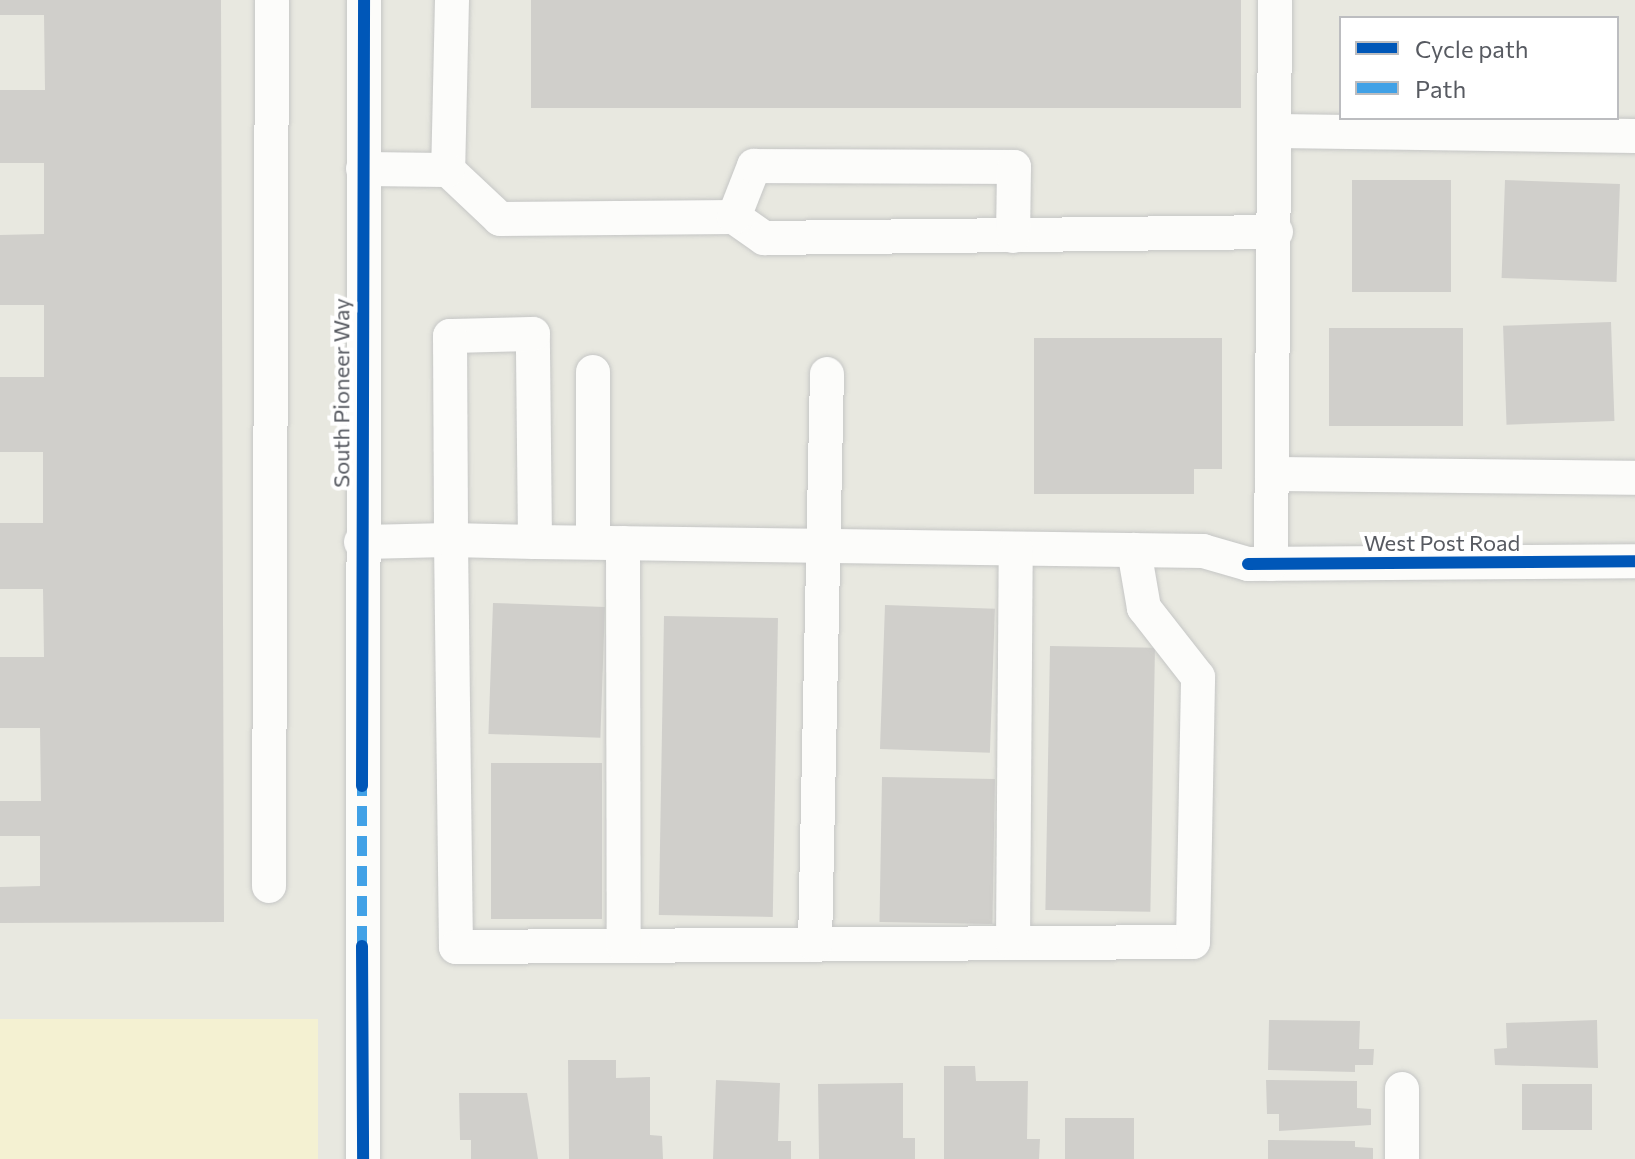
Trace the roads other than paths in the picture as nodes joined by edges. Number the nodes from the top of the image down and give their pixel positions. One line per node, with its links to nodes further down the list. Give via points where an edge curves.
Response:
1 (272, 0): 25 (street)
2 (364, 0): 7 (street, South Pioneer Way)
3 (452, 0): 8 (street)
4 (1275, 0): 5 (street)
5 (1277, 131): 6 (street); 10 (street)
6 (1635, 136)
7 (363, 169): 8 (street); 17 (street, South Pioneer Way)
8 (448, 170): 9 (street, via 500,219)
9 (734, 217): 11 (street, via 764,238); 11 (street, via 754,166 1014,167)
10 (1276, 232): 11 (street); 14 (street)
11 (1013, 236)
12 (593, 372): 19 (street)
13 (827, 374): 20 (street)
14 (1272, 474): 15 (street); 24 (street)
15 (1635, 478)
16 (451, 540): 17 (street, West Post Road); 18 (street, West Post Road); 18 (street, via 450,336 533,334); 28 (street, via 456,947)
17 (361, 542): 30 (street, South Pioneer Way)
18 (535, 542): 19 (street, West Post Road)
19 (608, 542): 20 (street, West Post Road); 28 (street)
20 (821, 546): 21 (street, West Post Road); 27 (street)
21 (1016, 549): 22 (street, West Post Road); 26 (street)
22 (1134, 550): 24 (street, West Post Road, via 1203,551); 26 (street, via 1144,608 1198,677 1193,942)
23 (1635, 561): 24 (street, West Post Road)
24 (1260, 564)
25 (269, 886)
26 (1013, 943): 27 (street)
27 (815, 945): 28 (street)
28 (624, 946)
29 (1402, 1089): 31 (street)
30 (363, 1159)
31 (1402, 1159)

